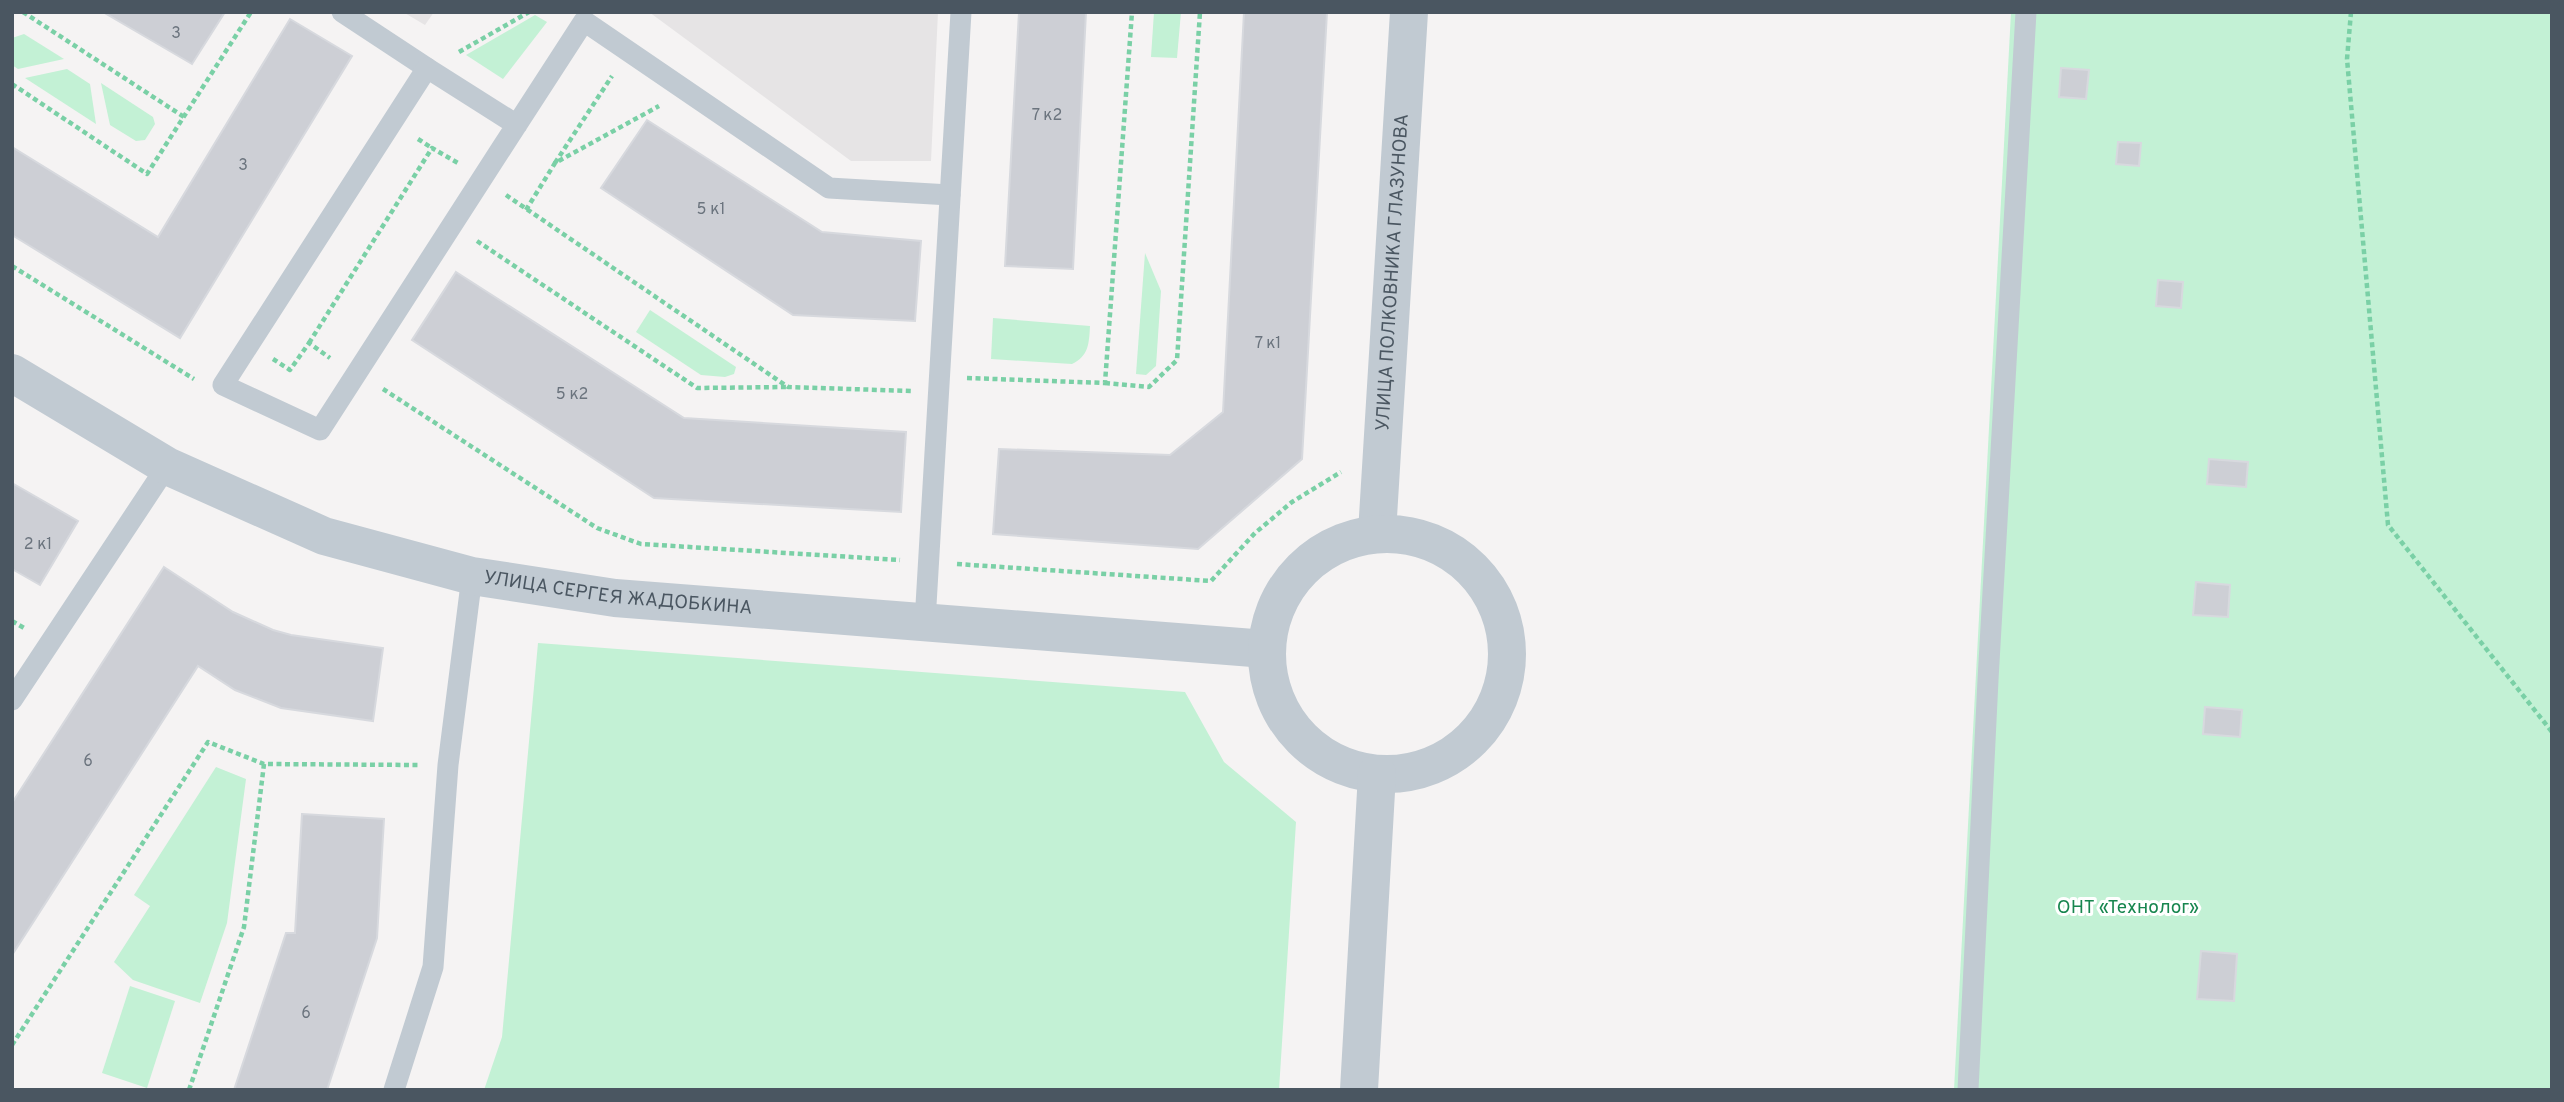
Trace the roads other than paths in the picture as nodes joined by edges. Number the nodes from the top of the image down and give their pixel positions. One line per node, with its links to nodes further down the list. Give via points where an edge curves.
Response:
1 (342, 12): 5 (lane)
2 (961, 12): 7 (lane)
3 (1409, 12): 10 (street, УЛИЦА ПОЛКОВНИКА ГЛАЗУНОВА)
4 (2026, 12): 18 (lane)
5 (427, 68): 6 (lane); 6 (lane, via 223,385 320,430)
6 (517, 125): 7 (lane, via 584,21 829,188)
7 (950, 195): 12 (lane)
8 (12, 373): 9 (street, УЛИЦА СЕРГЕЯ ЖАДОБКИНА)
9 (167, 466): 11 (street, УЛИЦА СЕРГЕЯ ЖАДОБКИНА, via 324,536); 14 (lane)
10 (1377, 533): 13 (street, via 1322,551 1299,570 1278,602); 15 (street, via 1406,534 1434,542 1481,577 1506,629 1508,659 1496,705 1474,738 1452,756 1426,768)
11 (472, 576): 12 (street, УЛИЦА СЕРГЕЯ ЖАДОБКИНА, via 615,598); 16 (lane, via 448,765 433,967)
12 (925, 622): 13 (street, УЛИЦА СЕРГЕЯ ЖАДОБКИНА)
13 (1266, 649): 15 (street, via 1278,706 1294,730 1315,751 1340,765)
14 (12, 700)
15 (1377, 774): 17 (street)
16 (394, 1090)
17 (1359, 1090)
18 (1968, 1090)

